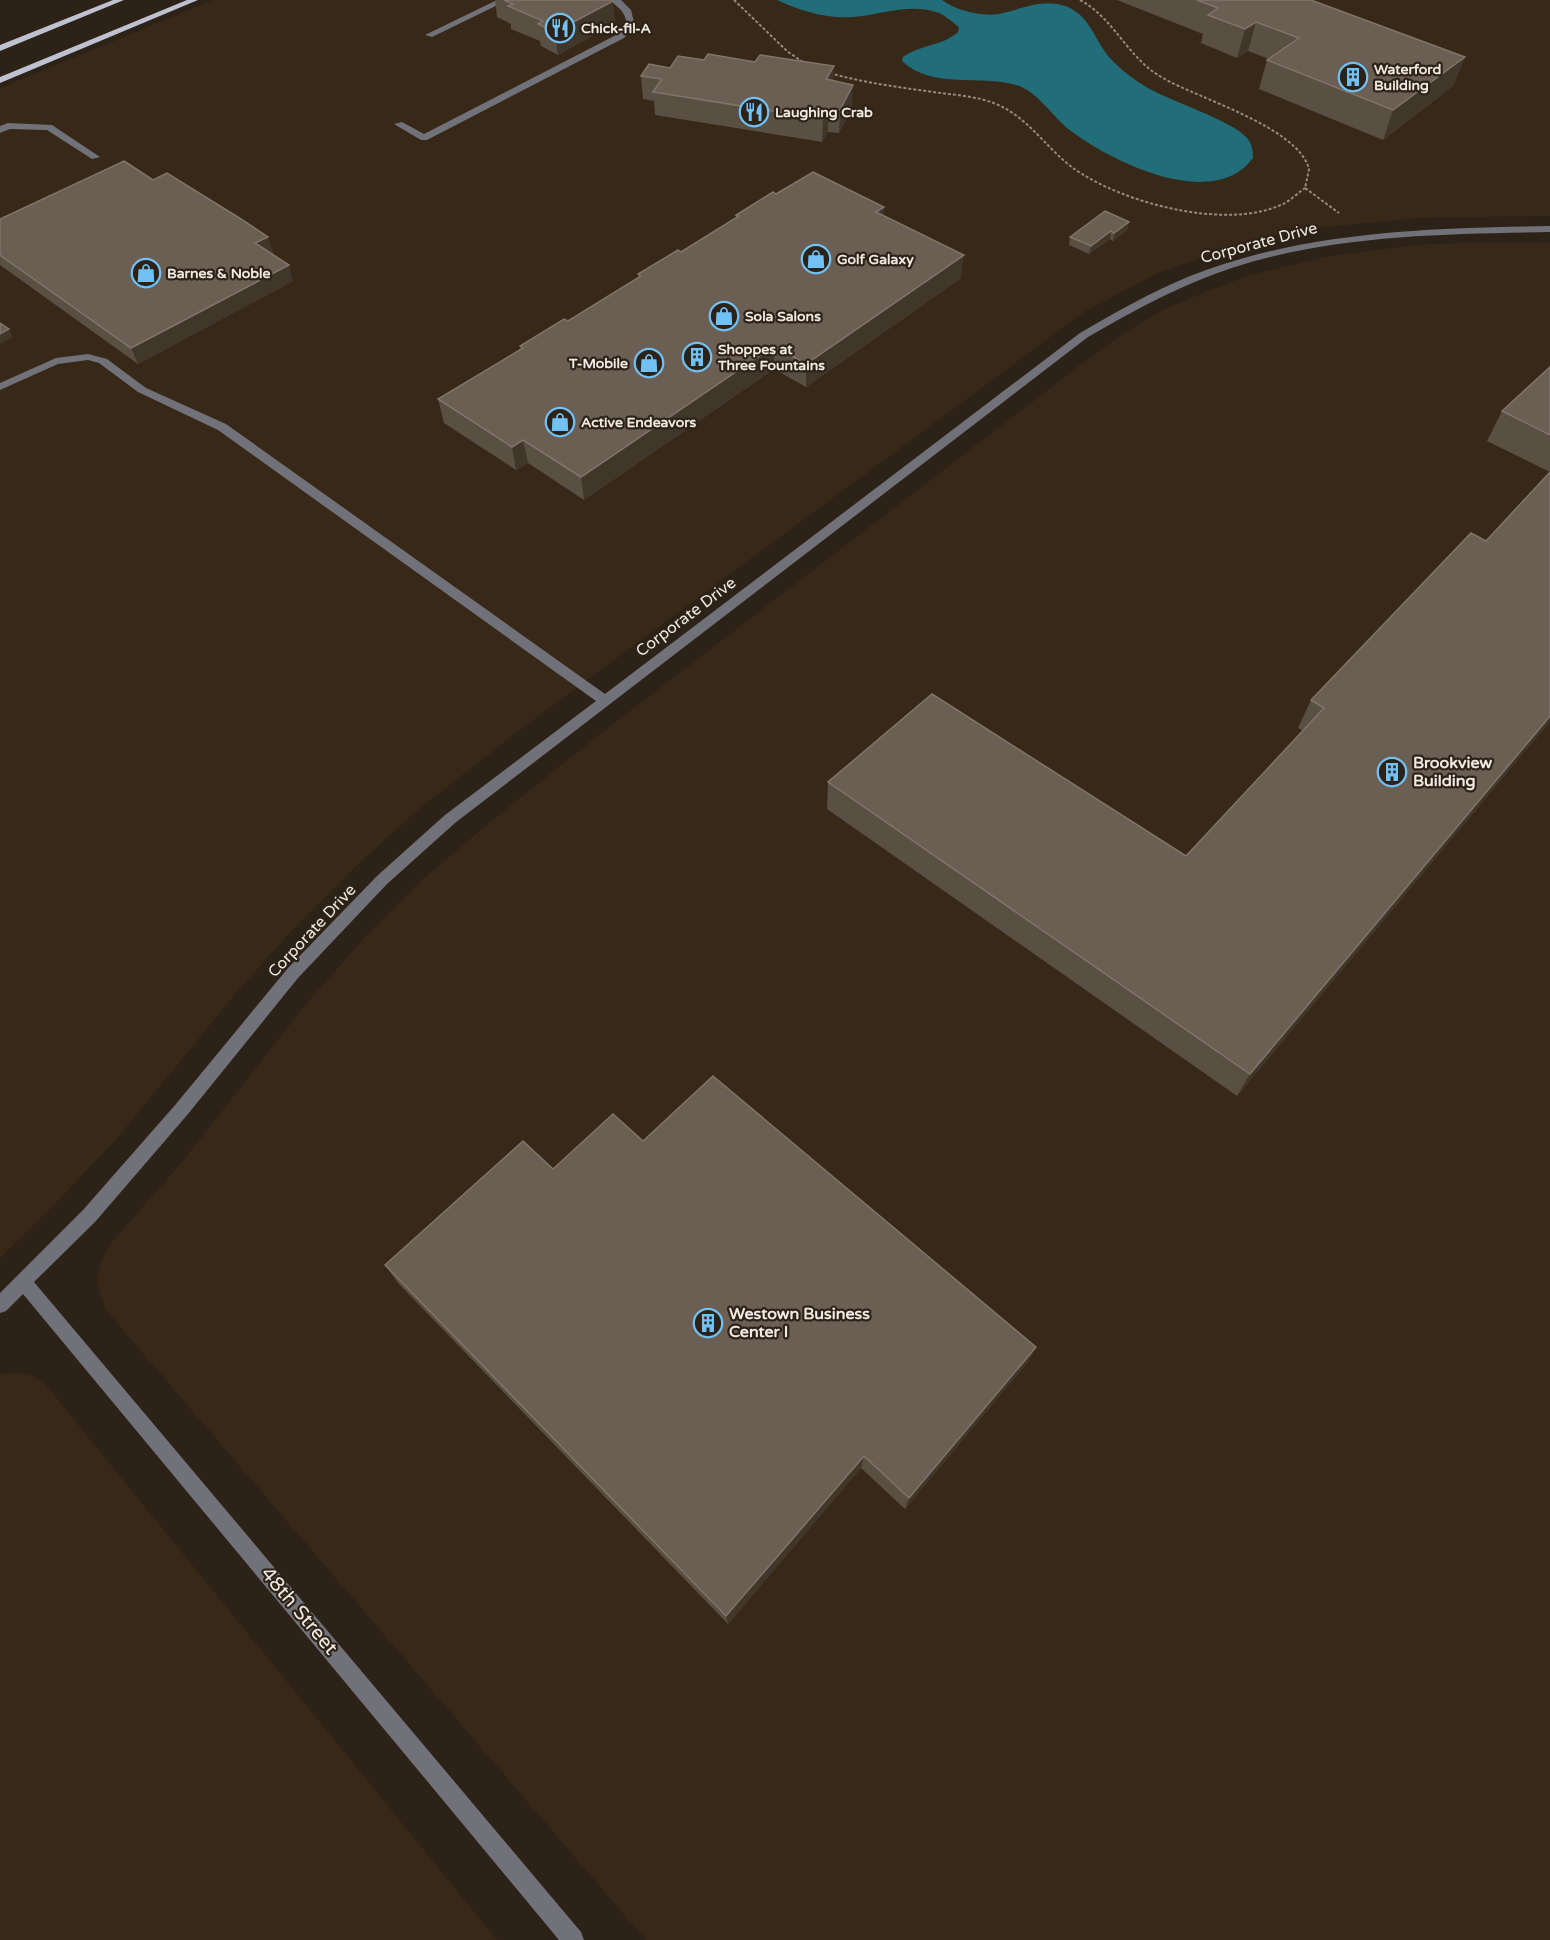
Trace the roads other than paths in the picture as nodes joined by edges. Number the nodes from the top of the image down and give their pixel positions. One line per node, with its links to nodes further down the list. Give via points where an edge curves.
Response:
1 (120, 0): 6 (main road)
2 (194, 0): 7 (main road)
3 (504, 0): 5 (street)
4 (614, 0): 8 (street, via 624,5 630,15 631,26 621,36 424,138)
5 (429, 35)
6 (0, 48)
7 (0, 80)
8 (399, 124)
9 (0, 129): 10 (street, via 50,127)
10 (95, 157)
11 (1550, 230): 13 (street, Corporate Drive, via 1441,230 1294,248 1190,279 1111,317)
12 (0, 387): 13 (street, via 56,361 88,357 103,361 142,390 222,427)
13 (604, 700): 14 (street, Corporate Drive, via 450,819 382,880 293,973 182,1109 89,1216)
14 (24, 1283): 15 (street, Corporate Drive); 16 (street, 48th Street)
15 (0, 1305)
16 (573, 1940)

